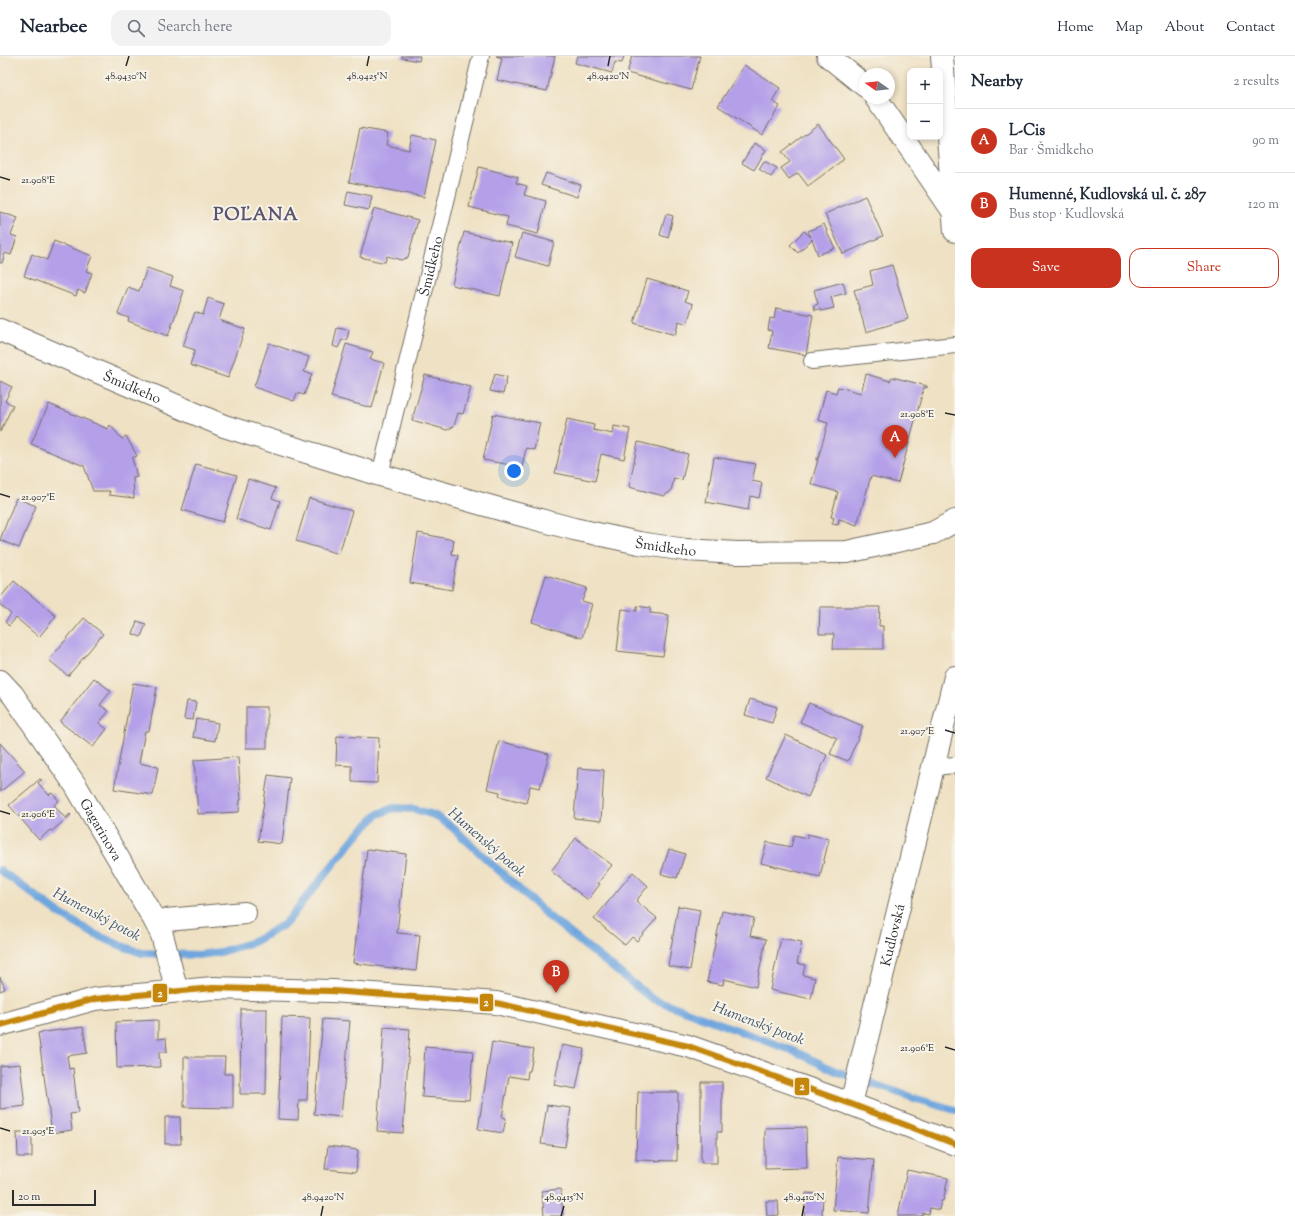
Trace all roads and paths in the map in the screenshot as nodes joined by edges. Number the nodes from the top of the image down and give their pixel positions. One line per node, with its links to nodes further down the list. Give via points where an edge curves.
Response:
1 (481, 56): 10 (lane, Šmidkeho)
2 (828, 56): 4 (street)
3 (942, 56): 6 (street)
4 (859, 81)
5 (880, 104): 6 (street)
6 (954, 221)
7 (0, 330): 10 (street, Šmidkeho, via 224,426)
8 (955, 345): 9 (lane)
9 (812, 361)
10 (380, 475): 11 (street, Šmidkeho, via 574,530 686,550 737,553 847,552 933,533)
11 (955, 521)
12 (955, 677): 15 (street, Kudlovská)
13 (0, 681): 17 (street, Gagarinova, via 13,695 76,786)
14 (955, 765): 15 (lane)
15 (933, 767): 20 (street, Kudlovská)
16 (245, 913): 17 (street)
17 (158, 928): 18 (street, Gagarinova)
18 (175, 982): 19 (street, via 95,999); 20 (street, via 213,988 332,991 496,1003 688,1046)
19 (0, 1026)
20 (852, 1100): 21 (street)
21 (955, 1144)

